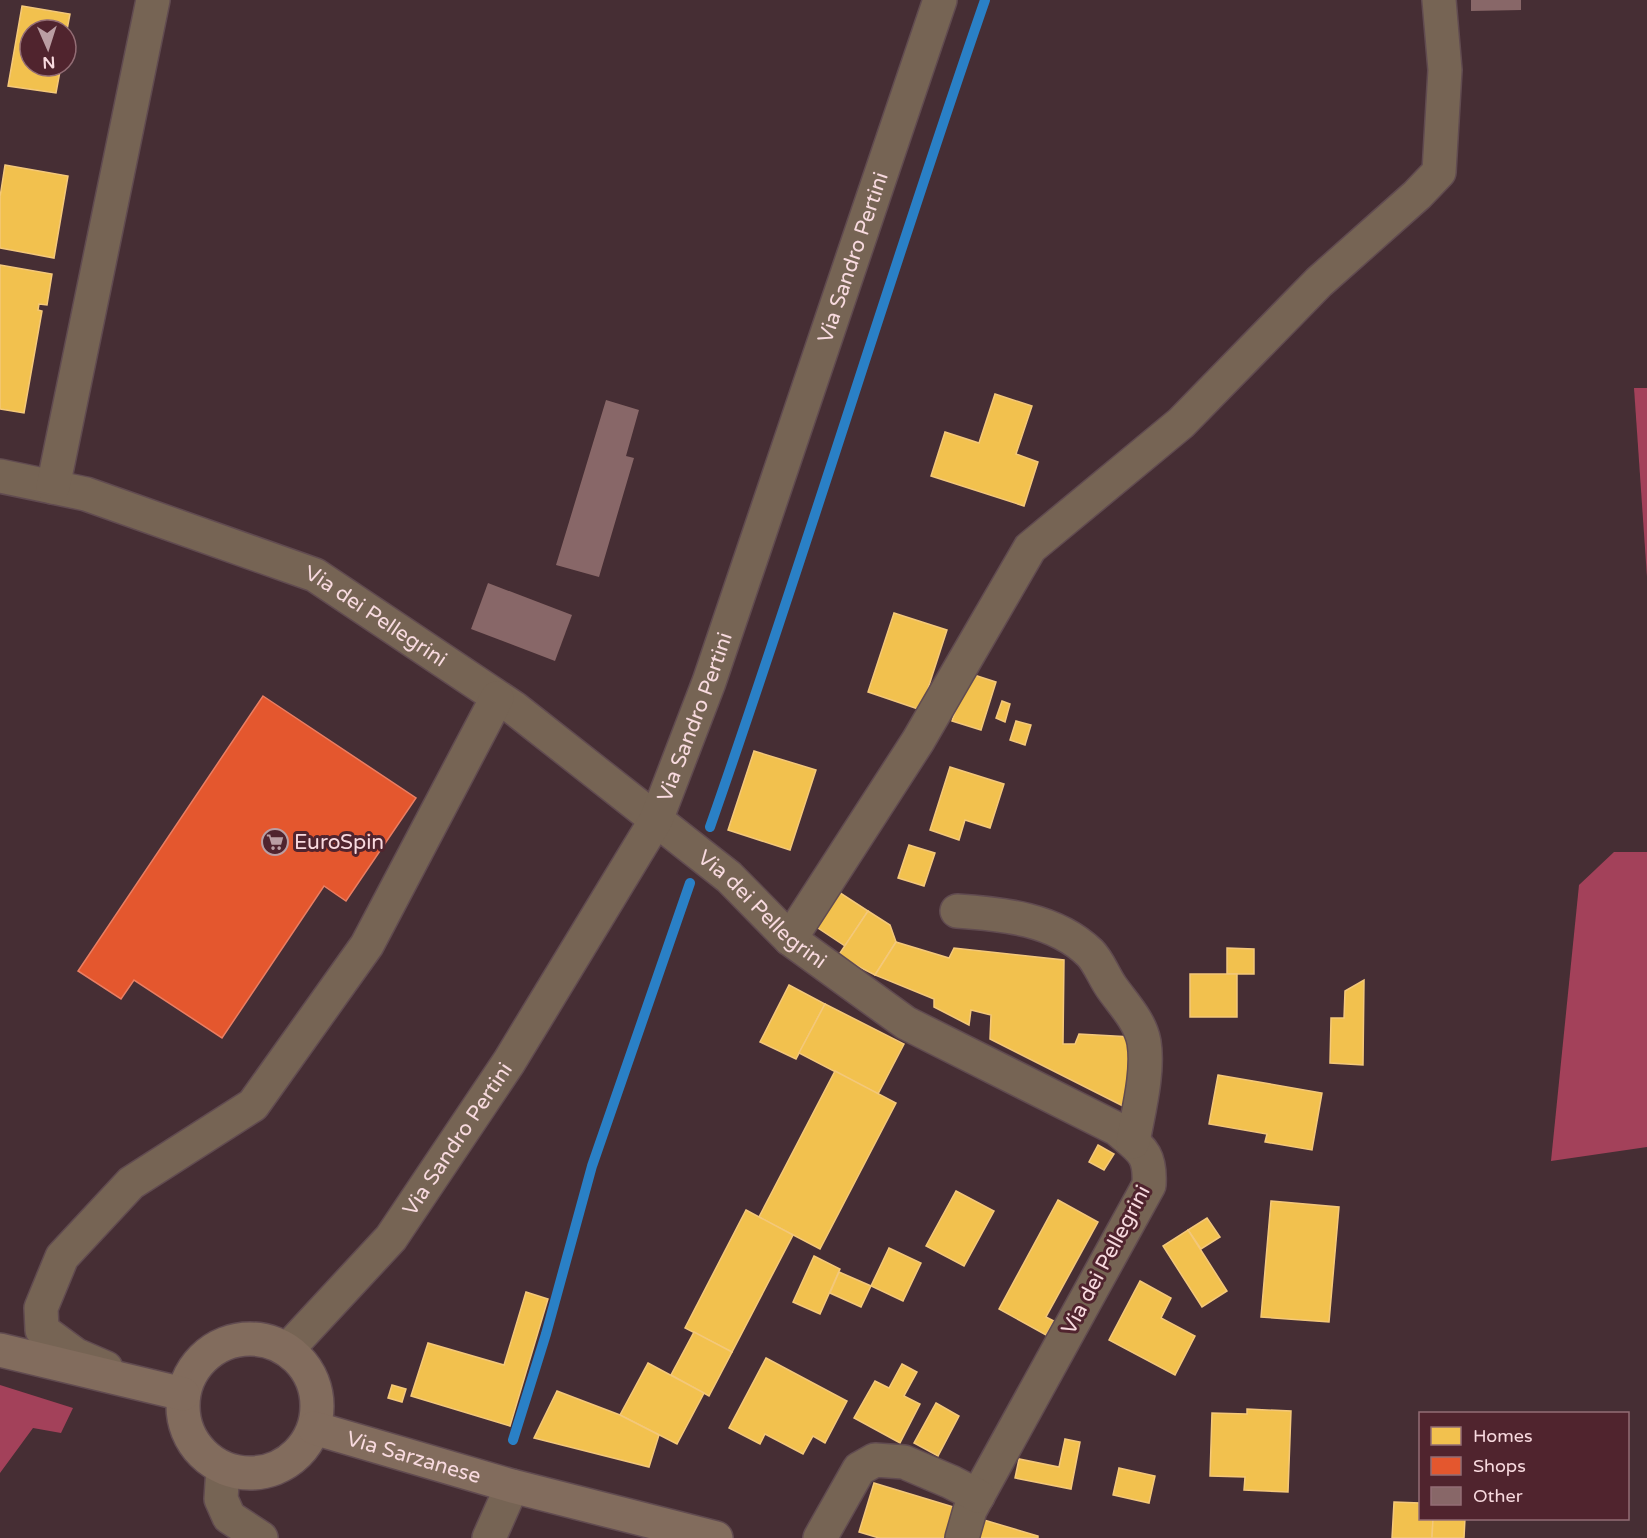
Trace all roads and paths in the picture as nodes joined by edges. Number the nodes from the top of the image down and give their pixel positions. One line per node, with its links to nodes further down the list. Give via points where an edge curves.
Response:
1 (153, 0): 5 (street)
2 (940, 0): 7 (street, Via Sandro Pertini, via 709,682)
3 (1439, 0): 9 (street, via 1444,70 1438,172 1319,282 1181,423 1030,548 918,741)
4 (0, 476): 5 (street, Via dei Pellegrini)
5 (53, 487): 6 (street, Via dei Pellegrini, via 86,494 315,575)
6 (497, 698): 7 (street, Via dei Pellegrini); 13 (street, via 367,945 253,1105 131,1183 62,1257 40,1308 42,1330 76,1355)
7 (656, 820): 9 (street, Via dei Pellegrini, via 729,877); 12 (street, Via Sandro Pertini, via 509,1062 391,1238)
8 (957, 911): 10 (street, via 1034,921 1064,933 1091,954 1133,1015 1143,1042 1142,1091)
9 (790, 939): 10 (street, Via dei Pellegrini, via 906,1023 1117,1129)
10 (1133, 1142): 18 (street, Via dei Pellegrini, via 1149,1162 1149,1185)
11 (0, 1350): 13 (main road)
12 (287, 1350): 14 (main road, via 267,1341 245,1339 224,1344 205,1356 191,1373); 15 (main road, via 303,1365 314,1384)
13 (144, 1384): 14 (main road)
14 (183, 1394): 16 (main road, via 183,1416 190,1438 204,1455)
15 (314, 1428): 16 (main road, via 295,1455 267,1471 244,1473); 17 (main road, Via Sarzanese)
16 (223, 1468): 19 (street, via 221,1498 229,1517)
17 (512, 1486): 20 (street); 21 (main road, Via Sarzanese)
18 (978, 1496): 22 (street, via 904,1462 875,1460 859,1469); 23 (street, Via dei Pellegrini)
19 (261, 1538)
20 (489, 1538)
21 (716, 1538)
22 (820, 1538)
23 (962, 1538)

